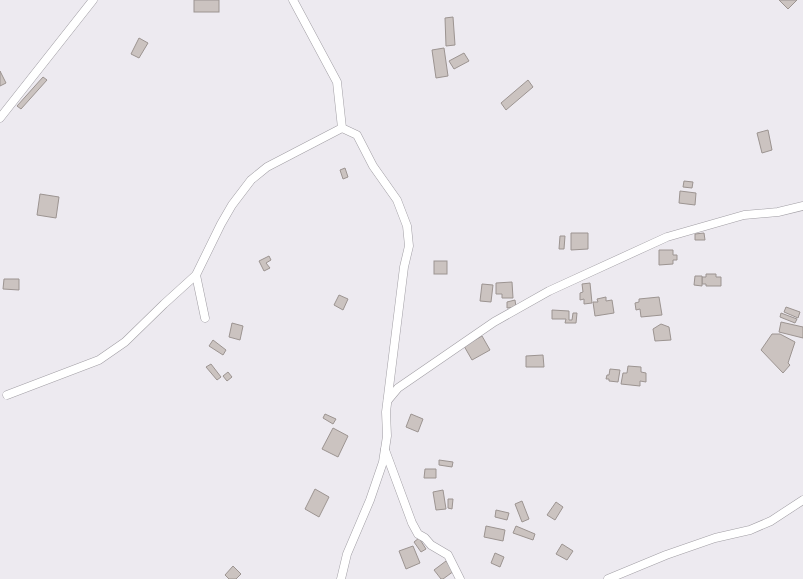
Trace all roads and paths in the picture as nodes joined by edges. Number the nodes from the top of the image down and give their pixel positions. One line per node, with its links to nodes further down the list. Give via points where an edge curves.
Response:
1 (93, 0): 3 (street)
2 (293, 0): 4 (street, via 337,82)
3 (0, 118)
4 (342, 128): 6 (street, via 267,167 251,180 228,212); 9 (street, via 357,135 373,166 397,200 407,226 409,246 404,267)
5 (803, 206): 9 (street, via 778,212 744,215 667,237 549,291 487,326 398,388)
6 (196, 276): 7 (street); 8 (street, via 125,342 99,360)
7 (205, 318)
8 (7, 395)
9 (388, 400): 10 (street)
10 (385, 450): 12 (street, via 377,480 347,554); 13 (street, via 418,534 448,555)
11 (803, 500): 14 (street, via 771,521 750,530 715,538)
12 (341, 579)
13 (460, 579)
14 (608, 579)

